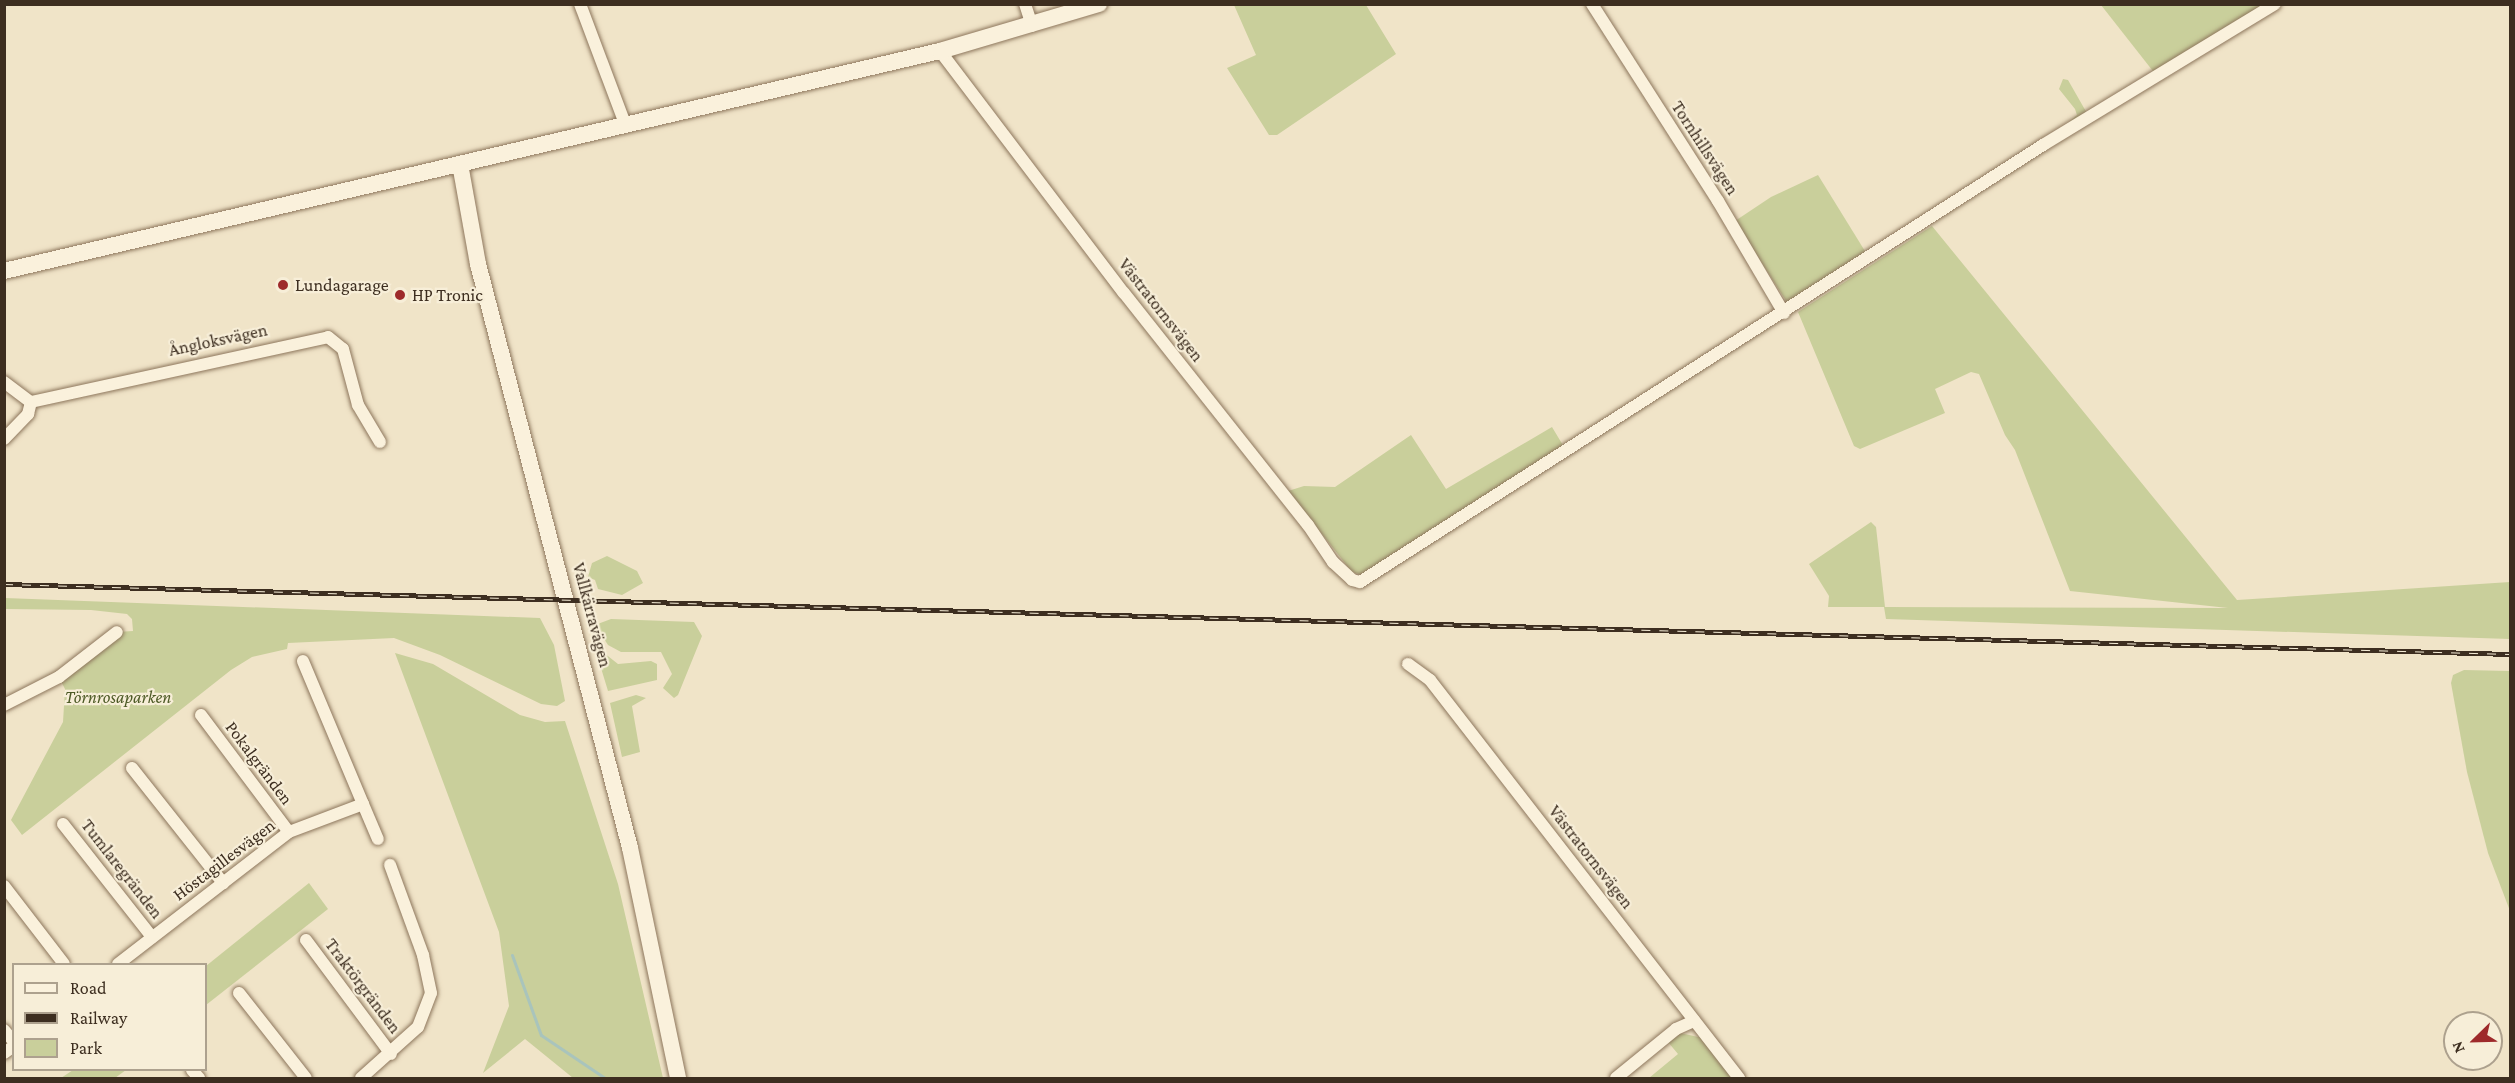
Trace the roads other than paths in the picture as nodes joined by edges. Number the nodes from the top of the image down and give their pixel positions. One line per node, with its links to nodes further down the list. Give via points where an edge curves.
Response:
1 (580, 4): 8 (street)
2 (1025, 4): 6 (street)
3 (1099, 4): 6 (main road)
4 (1592, 4): 11 (street, Tornhillsvägen, via 1718,201)
5 (2275, 4): 11 (street, via 2043,145)
6 (1032, 26): 7 (main road)
7 (940, 51): 8 (main road); 11 (street, Västratornsvägen, via 1333,562 1352,580 1360,582)
8 (625, 124): 9 (main road)
9 (460, 164): 10 (main road); 38 (main road, Vallkärravägen, via 478,264 630,848)
10 (4, 271)
11 (1784, 313)
12 (4, 382): 13 (street)
13 (31, 402): 14 (street, via 28,414); 15 (street, Ångloksvägen, via 328,337 343,349 358,405)
14 (4, 439)
15 (380, 442)
16 (117, 632): 19 (street, via 58,677)
17 (303, 661): 22 (street)
18 (1408, 664): 34 (street, Västratornsvägen, via 1430,680)
19 (4, 705)
20 (201, 715): 24 (street, Pokalgränden)
21 (132, 768): 27 (street)
22 (363, 804): 24 (street, Höstagillesvägen); 25 (street)
23 (63, 824): 29 (street, Tumlaregränden)
24 (289, 832): 27 (street, Höstagillesvägen)
25 (378, 838)
26 (390, 865): 35 (street, via 431,982 429,1002 418,1027)
27 (223, 883): 29 (street, Höstagillesvägen)
28 (4, 886): 31 (street)
29 (152, 937): 32 (street, Höstagillesvägen)
30 (306, 940): 35 (street, Traktörgränden)
31 (63, 963)
32 (119, 963)
33 (239, 993): 36 (street)
34 (1694, 1021): 39 (street, via 1676,1029); 40 (street, Västratornsvägen)
35 (391, 1054): 37 (street)
36 (306, 1078)
37 (361, 1078)
38 (678, 1078)
39 (1616, 1078)
40 (1739, 1078)

